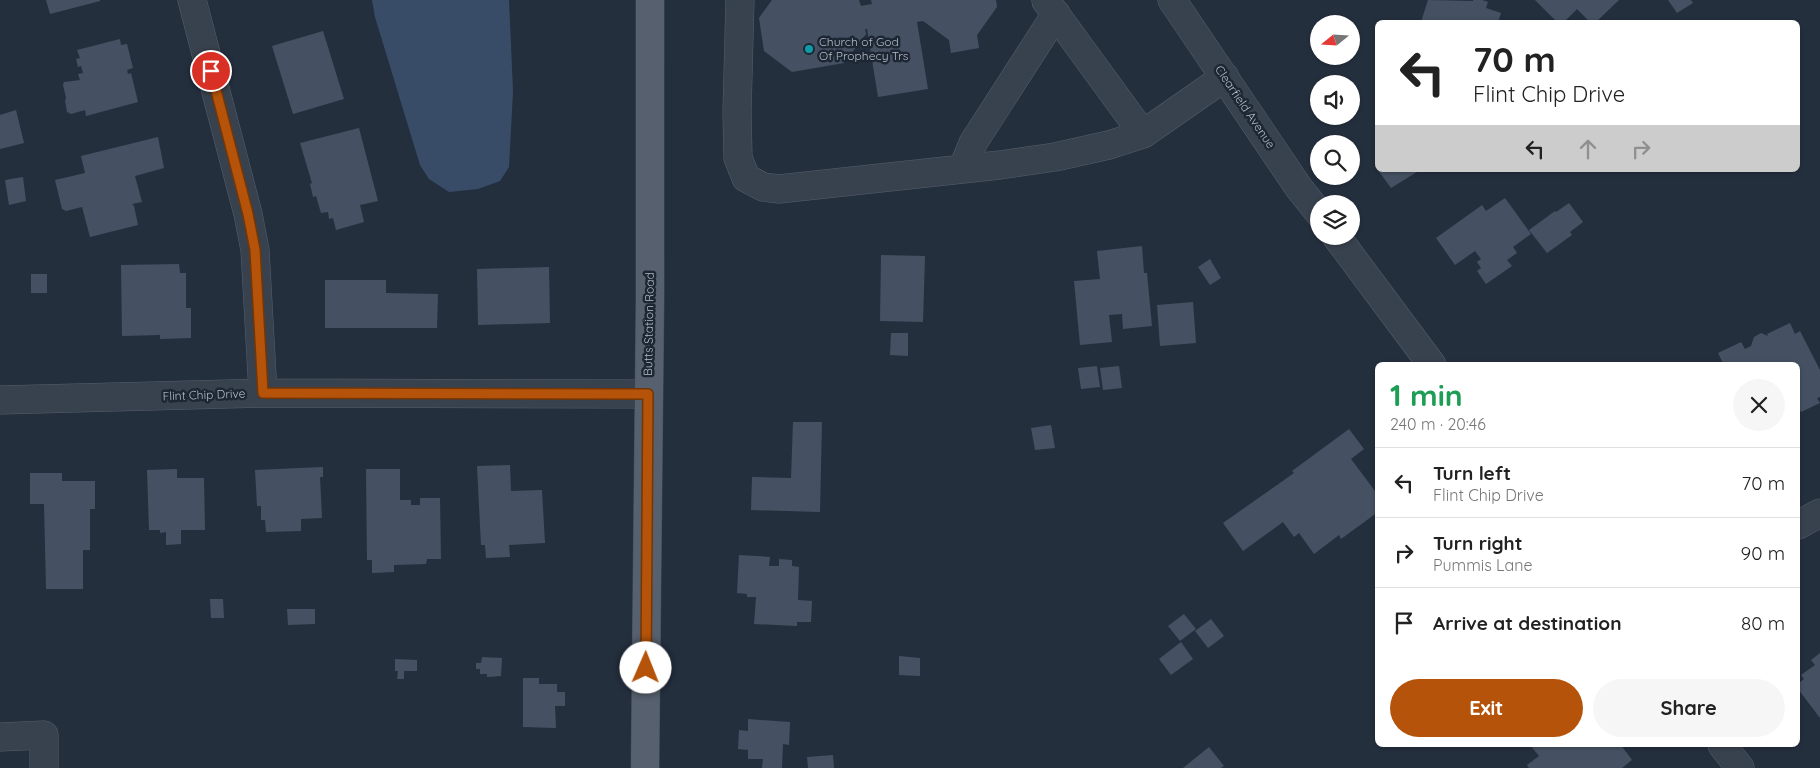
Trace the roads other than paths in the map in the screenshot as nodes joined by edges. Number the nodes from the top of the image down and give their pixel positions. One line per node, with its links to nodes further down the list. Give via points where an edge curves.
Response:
1 (192, 0): 12 (street, via 255,250)
2 (650, 0): 13 (main road, Butts Station Road)
3 (740, 0): 8 (street, via 738,158 746,178 763,187 779,189)
4 (1172, 0): 6 (street, Clearfield Avenue)
5 (1051, 7): 7 (street); 8 (street, via 973,143)
6 (1225, 76): 7 (street); 9 (street, Clearfield Avenue)
7 (1143, 134): 8 (street, via 1055,157)
8 (963, 168)
9 (1310, 201)
10 (1343, 245): 11 (street)
11 (1430, 362)
12 (263, 393): 13 (street, Flint Chip Drive); 14 (street, Flint Chip Drive)
13 (648, 394): 20 (main road, Butts Station Road)
14 (0, 400)
15 (1820, 513): 16 (street)
16 (1800, 524)
17 (0, 737): 19 (street, via 44,735)
18 (1724, 747): 21 (street)
19 (44, 768)
20 (645, 768)
21 (1740, 768)

